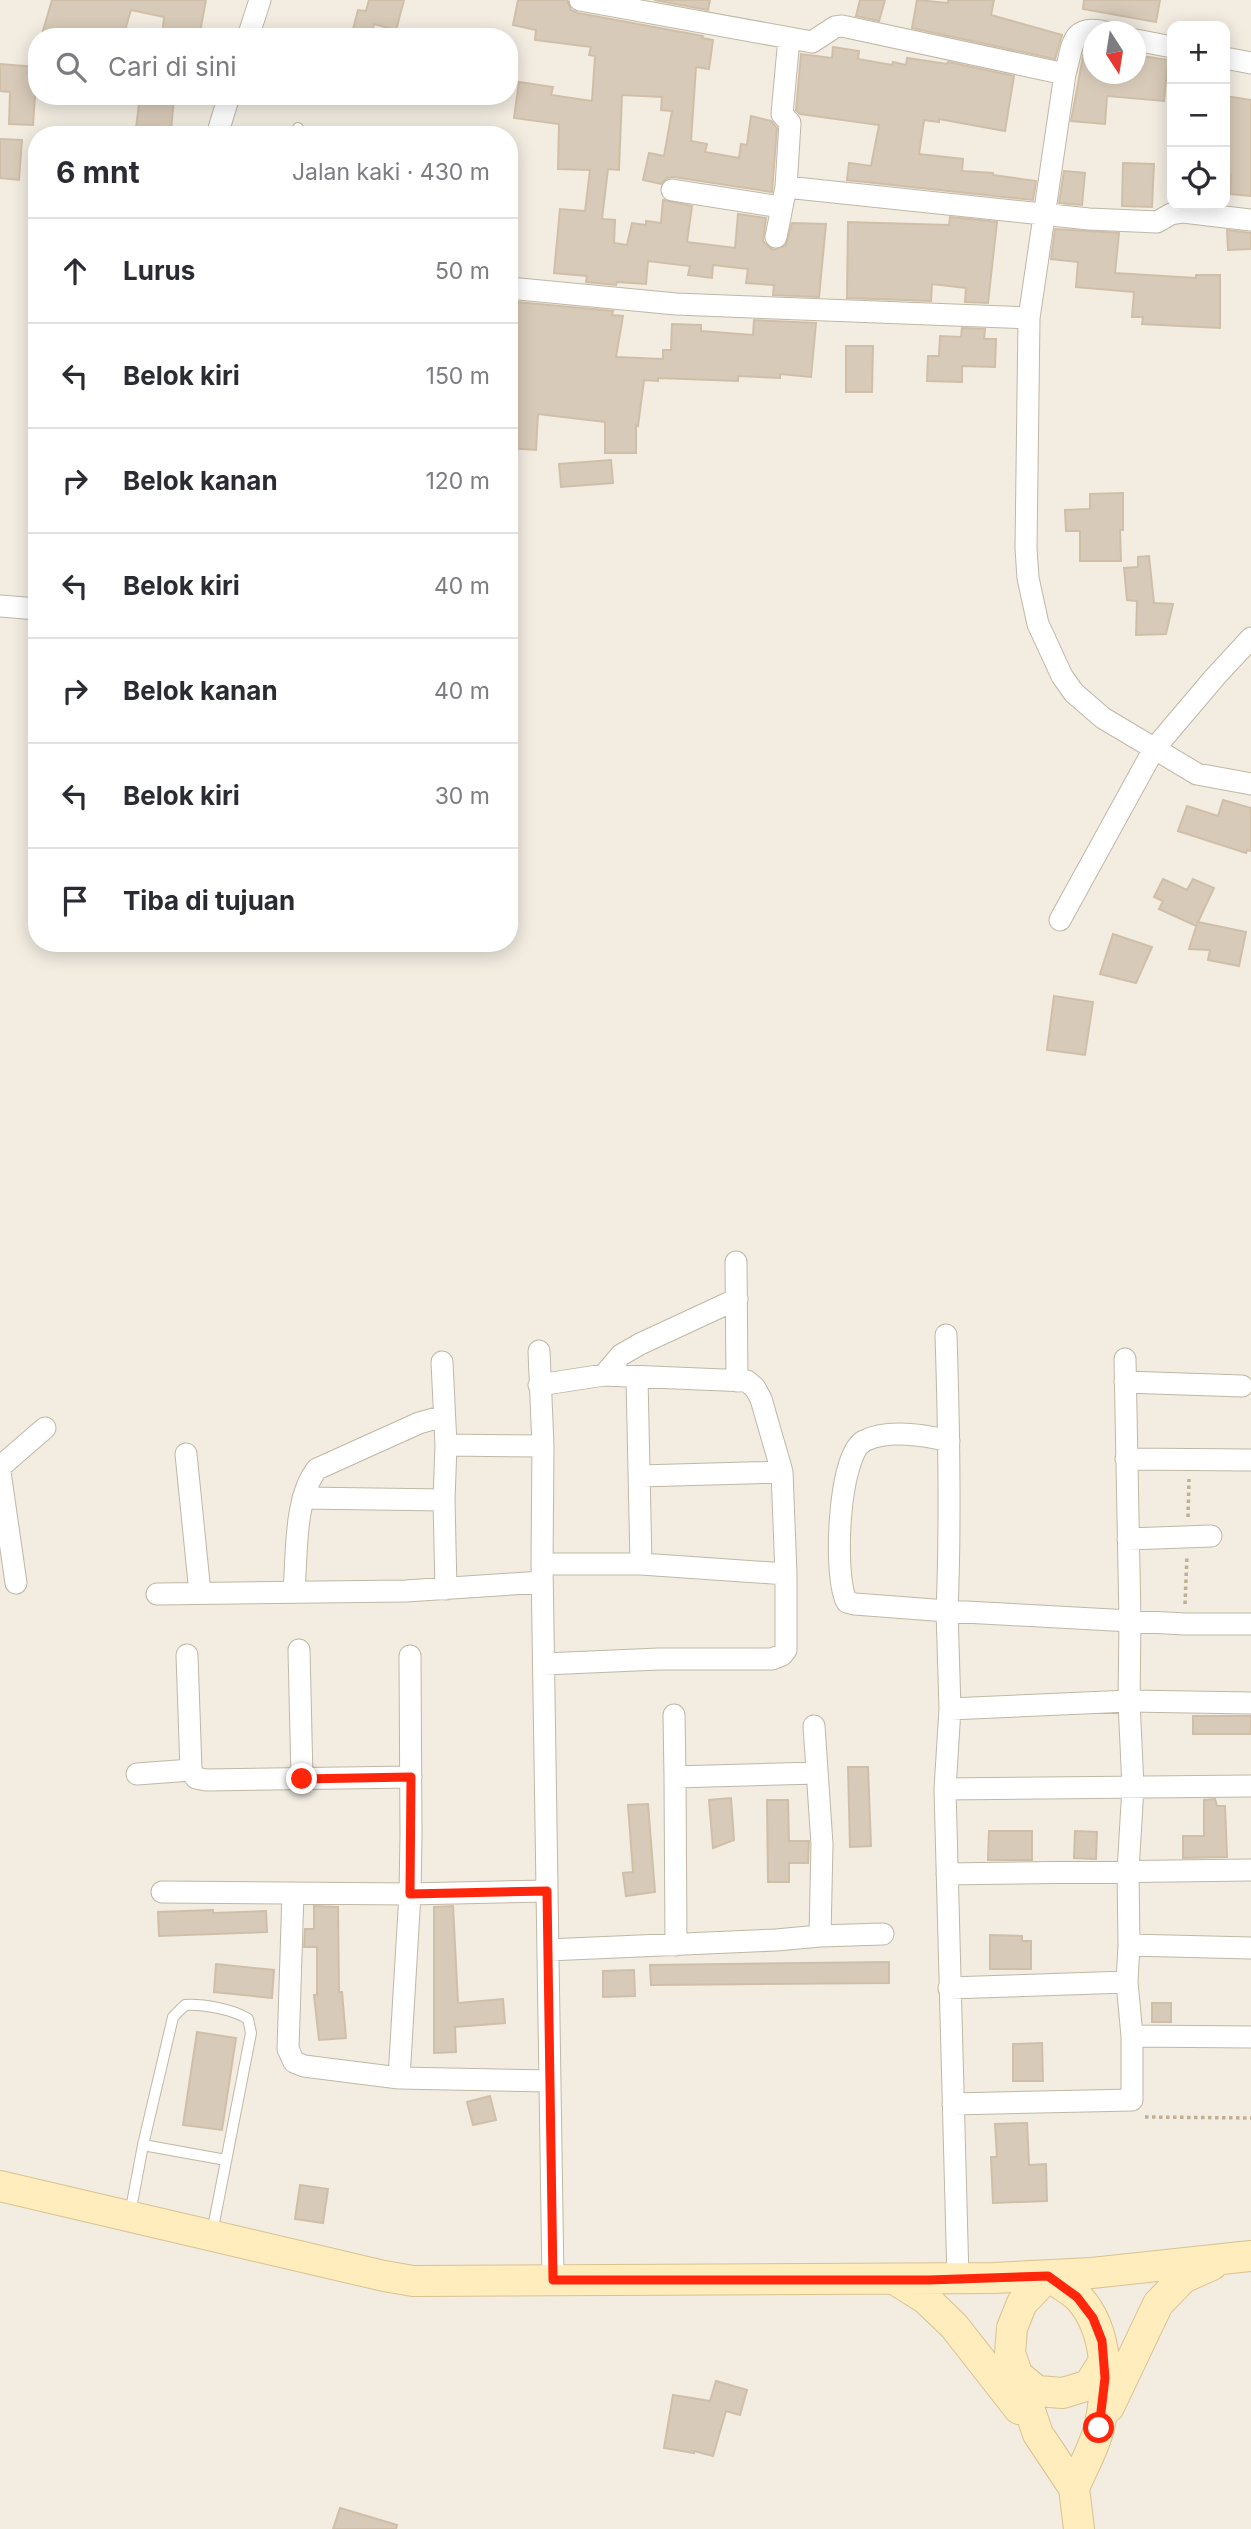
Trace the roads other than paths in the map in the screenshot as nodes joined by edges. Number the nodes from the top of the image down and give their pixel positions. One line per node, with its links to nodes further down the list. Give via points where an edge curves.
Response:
1 (260, 0): 3 (street)
2 (580, 0): 5 (street)
3 (251, 28)
4 (1083, 30): 10 (street, via 1075,38)
5 (789, 37): 10 (street, via 812,42 842,26); 14 (street, via 782,114 790,124)
6 (1146, 42): 7 (street)
7 (1167, 46)
8 (1230, 59): 9 (street)
9 (1251, 63)
10 (1065, 74): 15 (street)
11 (226, 105): 12 (street)
12 (220, 126)
13 (672, 190): 14 (street)
14 (783, 197): 15 (street); 17 (street)
15 (1044, 213): 16 (street, via 1157,222 1183,212); 19 (street)
16 (1251, 220)
17 (776, 236)
18 (518, 289): 19 (street, via 676,304)
19 (1028, 318): 23 (street, via 1026,548 1038,624 1073,693 1103,718)
20 (0, 606): 21 (street)
21 (28, 608)
22 (1251, 638): 23 (street, via 1215,677)
23 (1160, 753): 24 (street, via 1197,774); 25 (street)
24 (1251, 784)
25 (1060, 920)
26 (736, 1262): 27 (street)
27 (737, 1299): 32 (street, via 640,1344 621,1355); 34 (street)
28 (946, 1335): 40 (street)
29 (539, 1351): 36 (street)
30 (1125, 1359): 35 (street)
31 (442, 1362): 38 (street)
32 (604, 1375): 33 (street); 36 (street)
33 (637, 1378): 34 (street); 48 (street)
34 (737, 1381): 47 (street, via 747,1381 761,1399)
35 (1125, 1382): 37 (street); 44 (street)
36 (539, 1385): 42 (street)
37 (1242, 1386)
38 (444, 1416): 41 (street); 49 (street, via 317,1469)
39 (45, 1428): 46 (street)
40 (949, 1441): 62 (street); 62 (street, via 921,1434 877,1437 854,1449 842,1496 840,1547 840,1585 847,1602)
41 (446, 1445): 42 (street); 50 (street)
42 (543, 1446): 55 (street)
43 (186, 1454): 60 (street)
44 (1126, 1459): 45 (street); 52 (street)
45 (1250, 1460)
46 (0, 1470): 53 (street)
47 (782, 1472): 48 (street); 56 (street)
48 (639, 1476): 54 (street)
49 (303, 1497): 50 (street); 59 (street)
50 (444, 1500): 58 (street)
51 (1211, 1536): 52 (street)
52 (1128, 1539): 63 (street)
53 (5, 1544): 57 (street)
54 (641, 1564): 55 (street); 56 (street)
55 (542, 1573): 58 (street); 68 (street)
56 (786, 1574): 68 (street, via 786,1650 782,1656)
57 (16, 1583)
58 (446, 1589): 59 (street)
59 (293, 1591): 60 (street)
60 (200, 1593): 61 (street)
61 (157, 1594)
62 (947, 1611): 63 (street); 71 (street)
63 (1130, 1621): 64 (street); 69 (street)
64 (1251, 1624)
65 (299, 1650): 79 (street)
66 (187, 1656): 74 (street)
67 (410, 1656): 77 (street)
68 (544, 1664): 86 (street)
69 (1129, 1701): 70 (street); 71 (street); 81 (street)
70 (1251, 1703)
71 (950, 1709): 82 (street)
72 (674, 1715): 78 (street)
73 (814, 1726): 75 (street)
74 (191, 1770): 76 (street); 79 (street, via 196,1778 206,1780)
75 (816, 1773): 78 (street); 91 (street, via 822,1844)
76 (137, 1774)
77 (411, 1777): 79 (street); 89 (street)
78 (675, 1777): 92 (street)
79 (302, 1779)
80 (1251, 1786): 81 (street)
81 (1133, 1787): 82 (street); 84 (street)
82 (945, 1789): 85 (street)
83 (1251, 1870): 84 (street)
84 (1128, 1871): 85 (street); 93 (street)
85 (947, 1874): 97 (street)
86 (547, 1891): 89 (street); 95 (street)
87 (162, 1892): 88 (street)
88 (293, 1893): 89 (street); 100 (street, via 288,2049 294,2062)
89 (410, 1894): 100 (street)
90 (883, 1934): 91 (street)
91 (820, 1936): 92 (street)
92 (676, 1945): 95 (street)
93 (1129, 1945): 94 (street); 96 (street)
94 (1251, 1948)
95 (548, 1950): 101 (street)
96 (1127, 1983): 97 (street); 98 (street)
97 (949, 1989): 102 (street)
98 (1132, 2036): 99 (street); 102 (street, via 1132,2100)
99 (1251, 2037)
100 (399, 2078): 101 (street)
101 (550, 2081): 112 (street)
102 (953, 2104): 111 (street)
103 (143, 2145): 104 (lane); 104 (lane, via 173,2017 185,2005 194,2005 241,2015 251,2026); 106 (lane)
104 (226, 2160): 107 (lane)
105 (0, 2186): 106 (main road)
106 (129, 2216): 107 (main road)
107 (211, 2236): 112 (main road, via 414,2281)
108 (1251, 2256): 109 (main road)
109 (1221, 2260): 110 (main road); 116 (main road, via 1183,2278 1158,2304)
110 (1048, 2276): 111 (main road); 114 (main road, via 1077,2297 1093,2318); 115 (main road, via 1022,2303 1012,2328 1010,2353)
111 (958, 2279): 113 (main road)
112 (553, 2280): 113 (main road)
113 (896, 2280): 117 (main road, via 954,2326)
114 (1104, 2361): 115 (main road, via 1089,2385 1063,2393 1037,2391); 116 (main road)
115 (1015, 2373): 117 (main road)
116 (1099, 2428): 118 (main road)
117 (1038, 2434): 118 (main road)
118 (1074, 2488): 119 (main road)
119 (1079, 2529)

